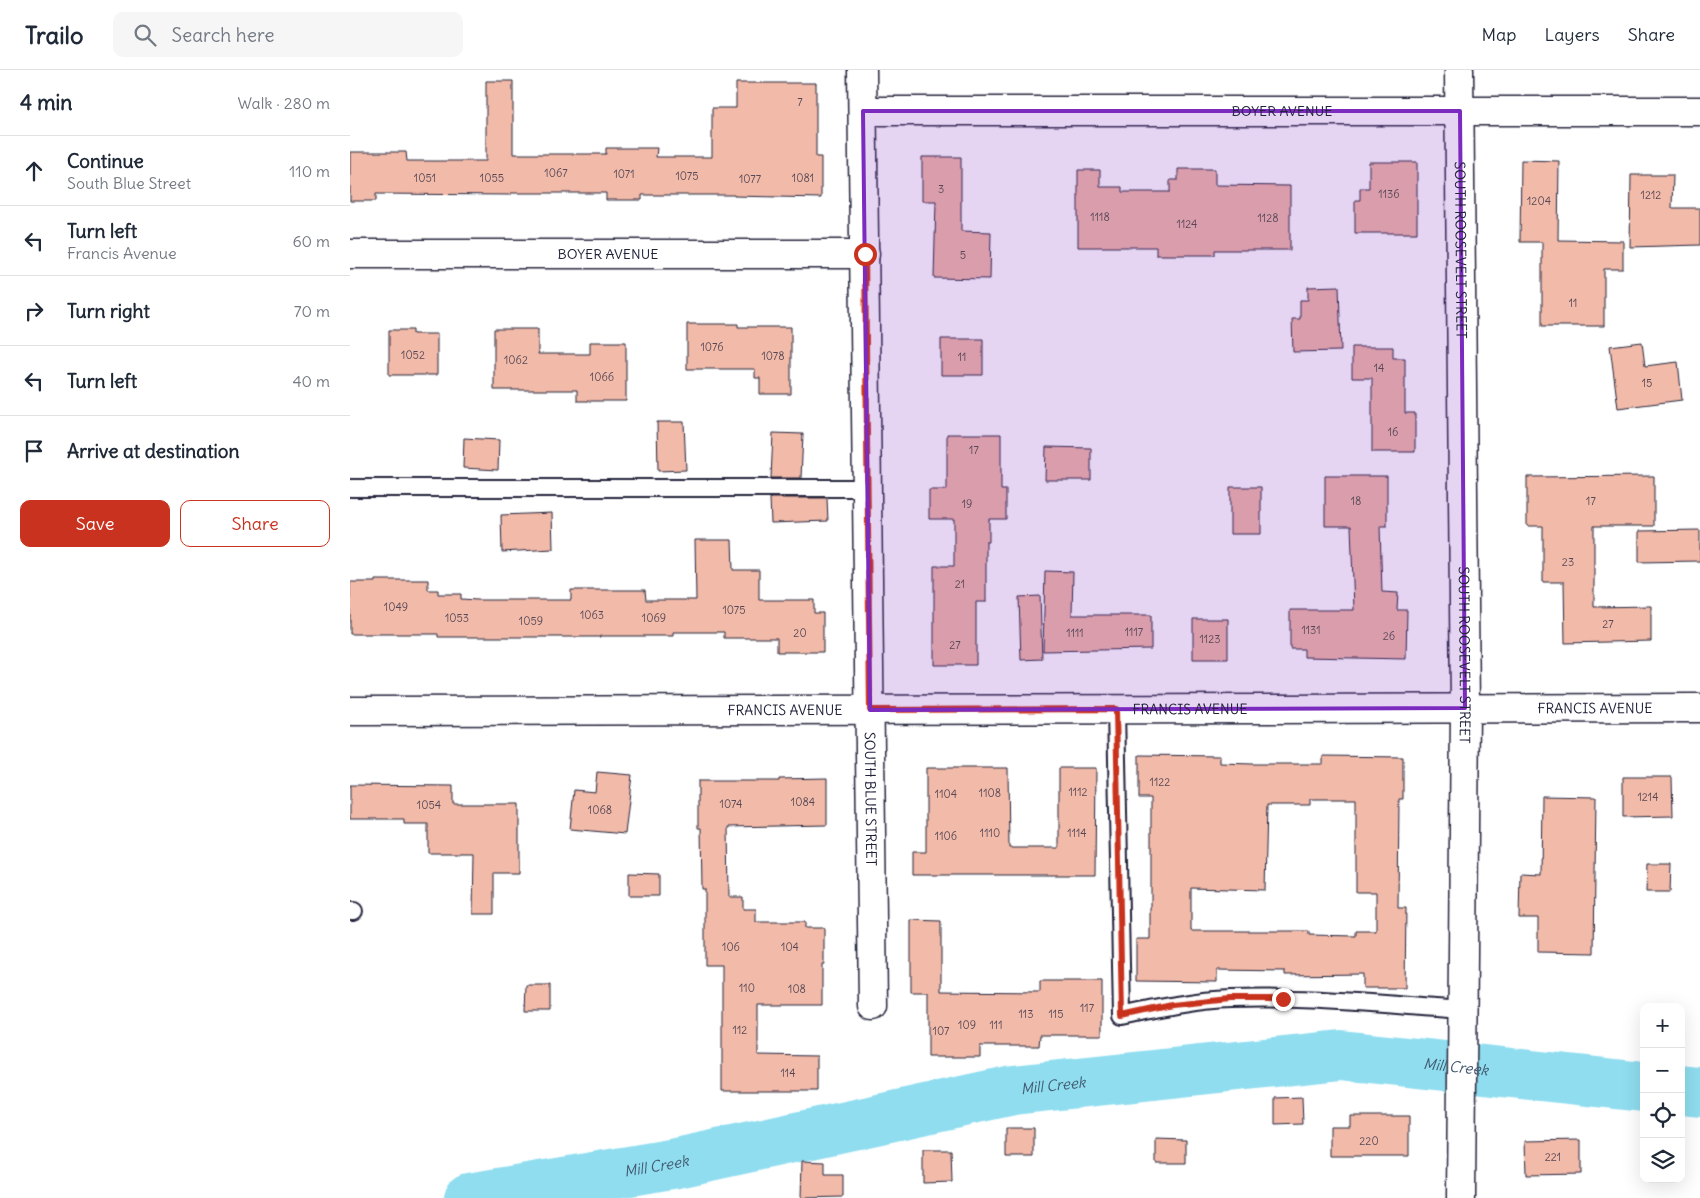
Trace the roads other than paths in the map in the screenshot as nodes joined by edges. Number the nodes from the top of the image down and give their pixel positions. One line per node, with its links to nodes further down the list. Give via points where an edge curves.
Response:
1 (862, 70): 3 (street, SOUTH BLUE STREET)
2 (1459, 70): 4 (street, SOUTH ROOSEVELT STREET)
3 (863, 111): 4 (street, BOYER AVENUE); 7 (street, SOUTH BLUE STREET)
4 (1460, 111): 5 (street, BOYER AVENUE); 10 (street, SOUTH ROOSEVELT STREET)
5 (1700, 111)
6 (350, 254): 7 (street, BOYER AVENUE)
7 (865, 254): 9 (street, SOUTH BLUE STREET)
8 (350, 488): 9 (lane)
9 (867, 488): 13 (street, SOUTH BLUE STREET)
10 (1465, 708): 11 (street, FRANCIS AVENUE); 12 (street, FRANCIS AVENUE); 16 (street, SOUTH ROOSEVELT STREET)
11 (1700, 708)
12 (1116, 709): 13 (street, FRANCIS AVENUE); 16 (lane, via 1122,1016 1172,1005 1230,999 1341,1001)
13 (870, 710): 14 (street, FRANCIS AVENUE); 15 (street, SOUTH BLUE STREET)
14 (350, 711)
15 (873, 1006)
16 (1463, 1019): 17 (street, SOUTH ROOSEVELT STREET)
17 (1462, 1198)

